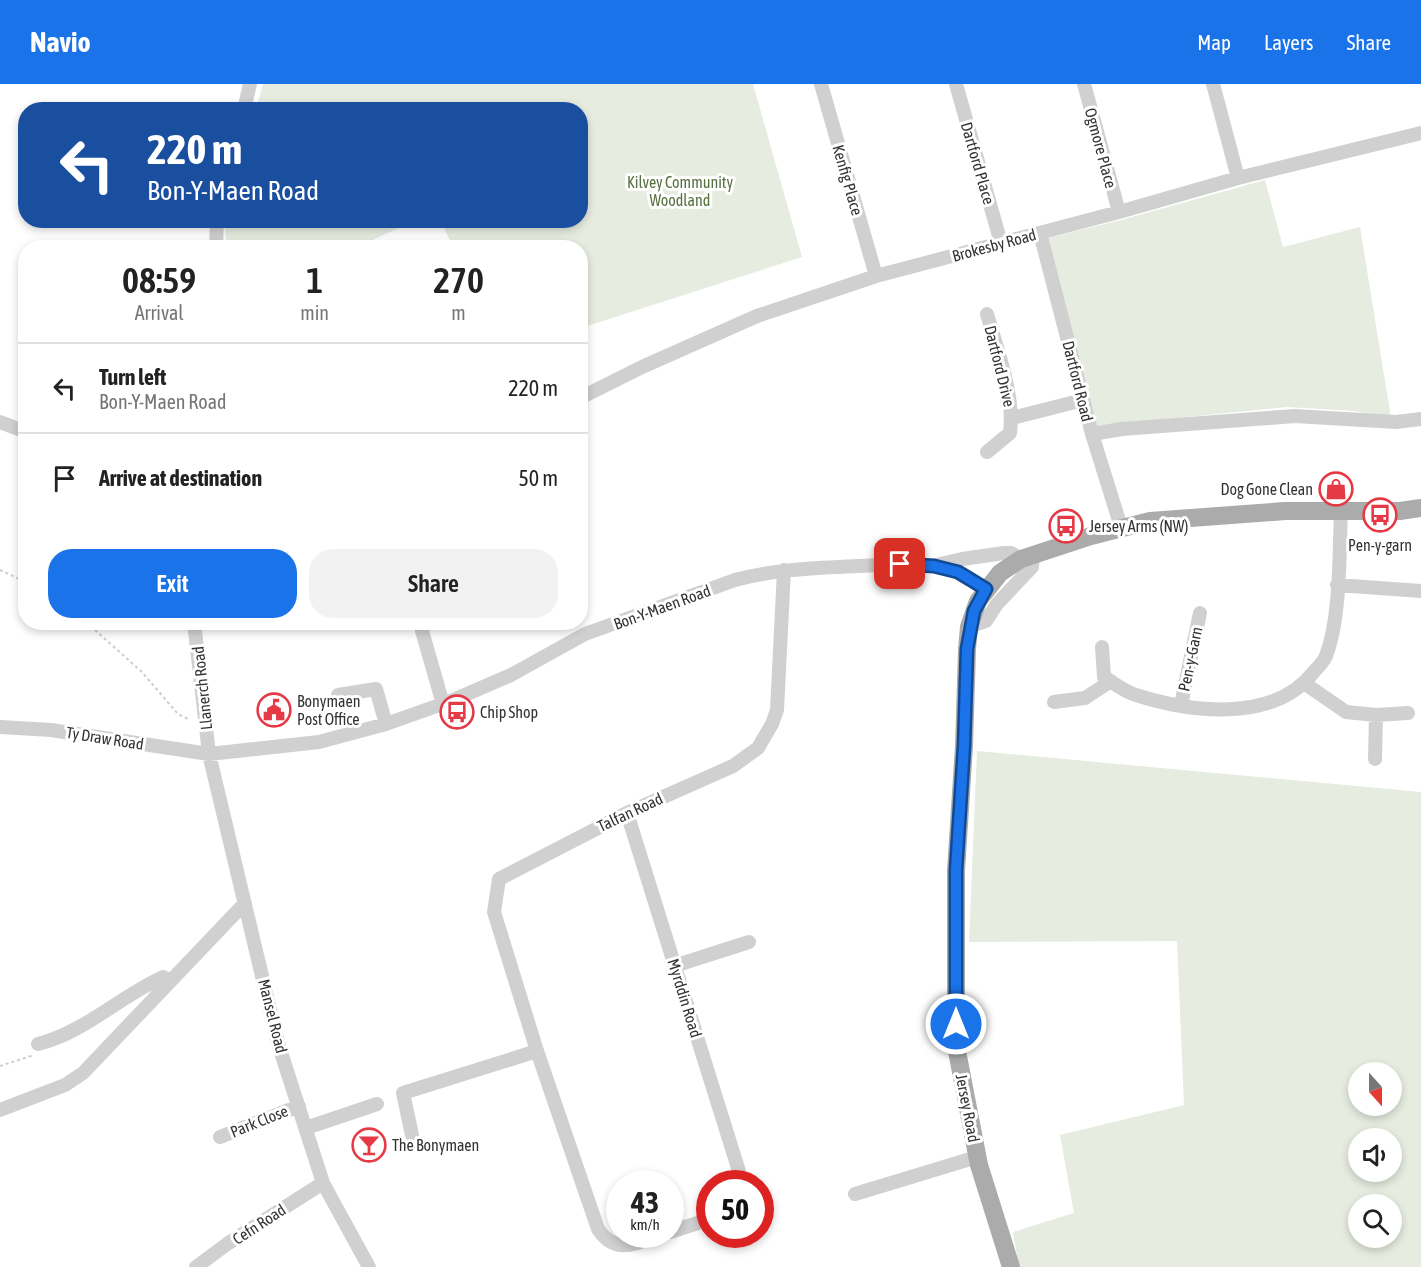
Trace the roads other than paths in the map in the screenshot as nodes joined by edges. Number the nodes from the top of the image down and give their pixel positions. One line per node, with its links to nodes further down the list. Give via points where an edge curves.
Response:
1 (250, 84): 6 (street)
2 (821, 84): 12 (street, Kenfig Place)
3 (956, 84): 11 (street, Dartford Place)
4 (1084, 84): 9 (street, Ogmore Place)
5 (1213, 84): 8 (street)
6 (246, 102)
7 (1421, 133): 8 (street, Brokesby Road)
8 (1238, 178): 9 (street, Brokesby Road)
9 (1119, 212): 10 (street, Brokesby Road)
10 (1040, 233): 11 (street, Brokesby Road); 15 (street, Dartford Road)
11 (1001, 243): 12 (street, Brokesby Road)
12 (876, 276): 14 (street, Brokesby Road, via 757,316)
13 (987, 314): 16 (street, Dartford Drive)
14 (588, 394)
15 (1083, 400): 16 (street, Dartford Drive); 20 (street, Dartford Road)
16 (1012, 418): 21 (street, Dartford Drive, via 1010,433)
17 (1421, 419): 20 (street, via 1396,422 1295,416)
18 (0, 422): 19 (street)
19 (18, 429)
20 (1092, 434): 24 (street, Dartford Road)
21 (987, 452)
22 (1421, 508): 23 (main road, Jersey Road)
23 (1341, 511): 24 (main road, Jersey Road, via 1150,520); 28 (street, Pen-y-Garn)
24 (1121, 527): 25 (main road, Jersey Road)
25 (1027, 557): 26 (street, via 1004,553); 29 (main road, Jersey Road, via 1000,573); 32 (street, via 1032,567 986,621)
26 (934, 566): 27 (street, Bon-Y-Maen Road); 29 (street, Bon-Y-Maen Road, via 958,572)
27 (784, 570): 40 (street, Bon-Y-Maen Road, via 735,580 585,634 511,675); 48 (street, Talfan Road, via 779,692 777,710 766,736 758,748 733,766)
28 (1337, 585): 30 (street); 37 (street, Pen-y-Garn, via 1337,608 1325,658)
29 (986, 589): 32 (main road, Jersey Road)
30 (1421, 591)
31 (1200, 613): 41 (street, Pen-y-Garn)
32 (969, 627): 61 (main road, Jersey Road, via 956,870 956,1046)
33 (195, 630): 46 (street, Llanerch Road)
34 (422, 630): 40 (street)
35 (1102, 647): 36 (street, via 1104,677)
36 (1111, 681): 39 (street, via 1085,698); 41 (street, Pen-y-Garn, via 1133,695)
37 (1304, 683): 41 (street, Pen-y-Garn, via 1291,694 1264,705 1230,710); 43 (street, via 1346,712)
38 (338, 695): 44 (street, via 376,689)
39 (1054, 702)
40 (443, 704): 44 (street, Bon-Y-Maen Road)
41 (1181, 705)
42 (1408, 713): 43 (street)
43 (1376, 715): 47 (street)
44 (386, 724): 46 (street, Bon-Y-Maen Road, via 319,742)
45 (0, 727): 46 (street, Ty Draw Road, via 51,730)
46 (209, 754): 49 (street, Mansel Road)
47 (1376, 759)
48 (627, 813): 51 (street, Myrddin Road); 54 (street, Talfan Road, via 499,879 494,912)
49 (245, 903): 52 (street); 56 (street, Mansel Road, via 278,1043)
50 (749, 942): 51 (street)
51 (675, 966): 62 (street, Myrddin Road)
52 (170, 981): 53 (street, via 163,977 145,985 84,1025); 57 (street, via 83,1073 66,1085)
53 (38, 1044)
54 (537, 1051): 59 (street, via 403,1093); 65 (street, via 594,1219)
55 (377, 1104): 58 (street)
56 (299, 1106): 58 (street, Mansel Road); 60 (street, Park Close)
57 (0, 1110)
58 (306, 1128): 63 (street, Mansel Road)
59 (412, 1135)
60 (220, 1137)
61 (977, 1157): 64 (street); 68 (main road, Jersey Road)
62 (739, 1170)
63 (323, 1183): 66 (street, Cefn Road); 67 (street, Mansel Road)
64 (855, 1194)
65 (606, 1240)
66 (196, 1267)
67 (369, 1267)
68 (1011, 1267)

